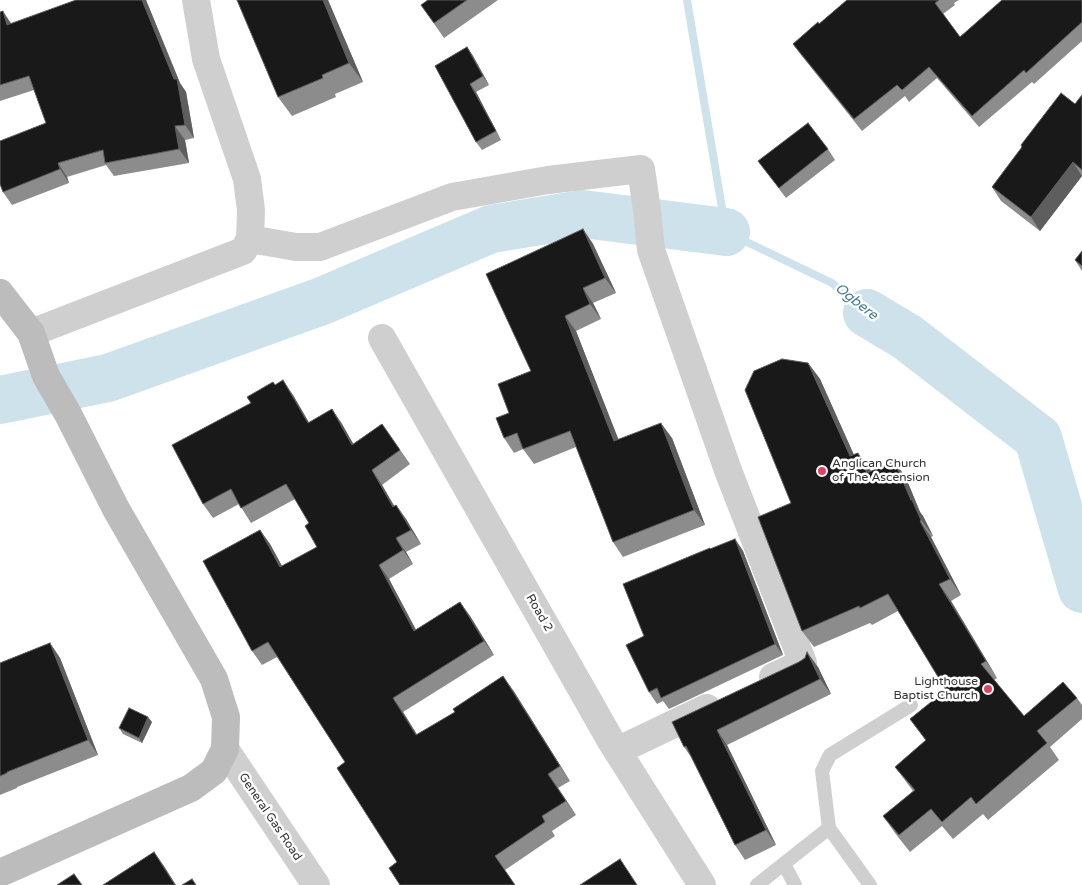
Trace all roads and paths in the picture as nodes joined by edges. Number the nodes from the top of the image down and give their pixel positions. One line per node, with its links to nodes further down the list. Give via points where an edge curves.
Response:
1 (196, 0): 2 (street, via 206,59 247,178 252,210)
2 (250, 239): 5 (street, via 243,251); 8 (street, via 296,247 320,247 452,197 548,180 641,169 651,250 729,473 804,663)
3 (0, 293): 5 (street)
4 (382, 338): 8 (street, Road 2)
5 (36, 345): 7 (street, via 46,376 116,509 214,679 226,717)
6 (911, 705): 9 (lane, via 830,755 822,771)
7 (225, 749): 11 (street, via 214,771 191,788); 12 (street, General Gas Road)
8 (618, 750): 13 (street, Road 2)
9 (829, 828): 10 (lane); 16 (lane)
10 (784, 864): 14 (lane); 15 (lane)
11 (0, 874)
12 (316, 885)
13 (702, 885)
14 (757, 885)
15 (795, 885)
16 (870, 885)

